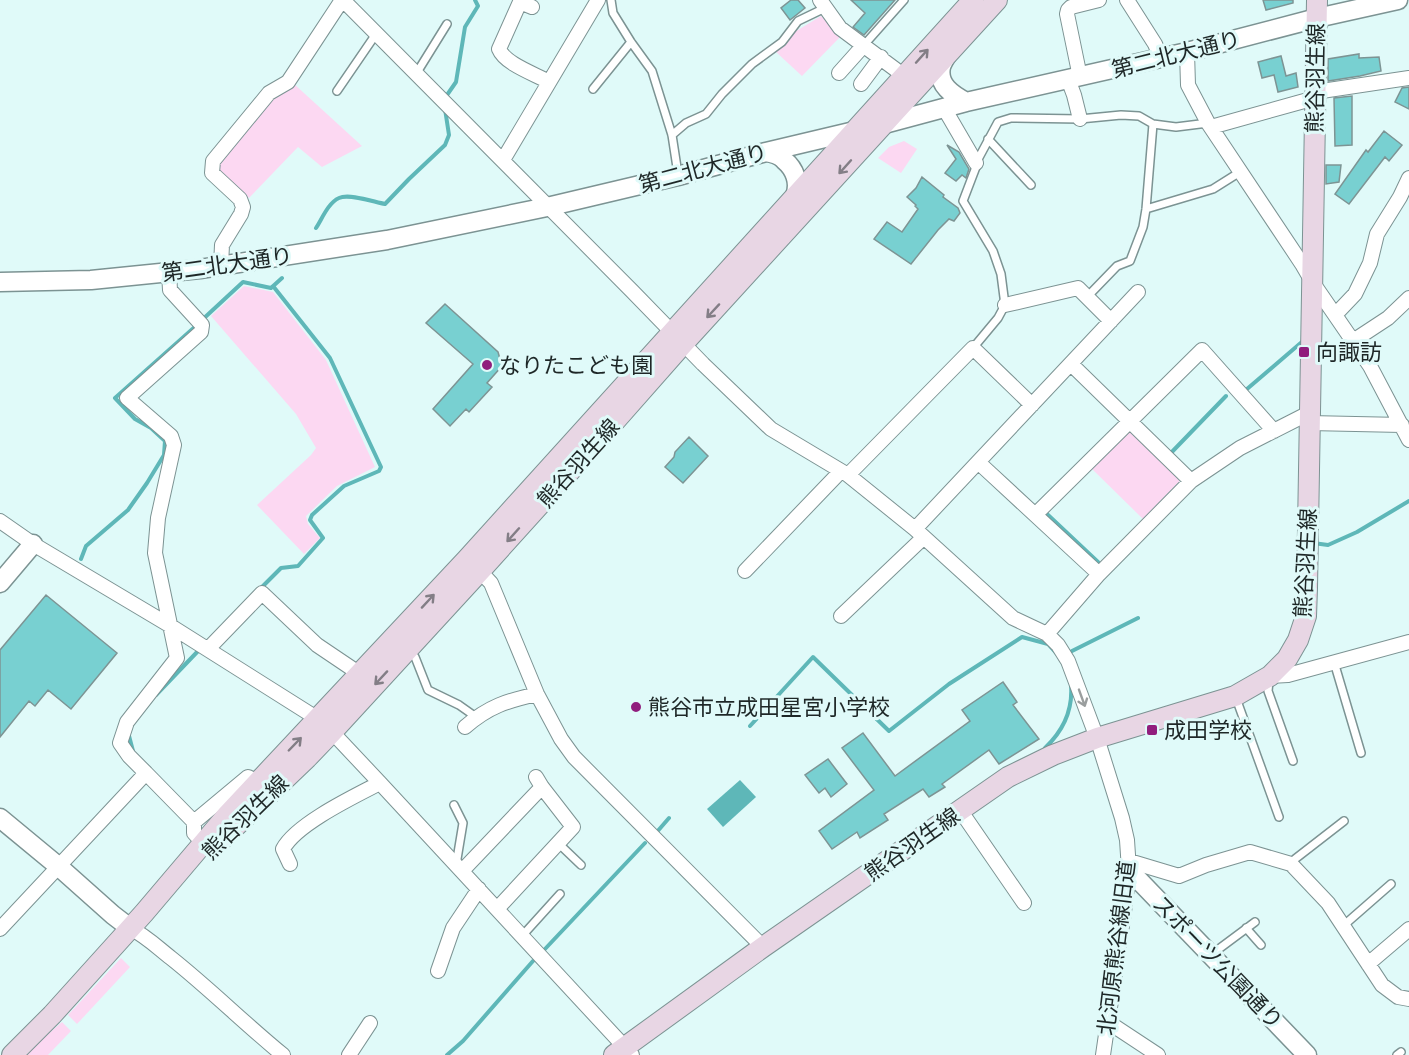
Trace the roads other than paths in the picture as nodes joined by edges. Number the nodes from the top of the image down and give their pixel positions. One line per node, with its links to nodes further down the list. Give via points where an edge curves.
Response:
1 (343, 0): 14 (street); 50 (street, via 288,82 269,93 213,161 212,173 240,199 243,207 222,245)
2 (598, 0): 26 (street)
3 (611, 0): 15 (lane, via 613,13)
4 (904, 0): 16 (lane)
5 (973, 0): 25 (main road, 熊谷羽生線, one-way to 5)
6 (998, 0): 18 (main road, 熊谷羽生線)
7 (1099, 0): 23 (street, via 1068,10)
8 (1127, 0): 20 (street)
9 (1398, 0): 12 (street, 第二北大通り)
10 (822, 4): 16 (street, via 840,28); 38 (lane, via 752,64 706,114)
11 (532, 7): 26 (street, via 520,2 499,49 509,61)
12 (1317, 9): 17 (street, 第二北大通り); 30 (main road, 熊谷羽生線)
13 (447, 24): 22 (lane)
14 (376, 34): 22 (street); 29 (lane)
15 (631, 42): 28 (lane); 38 (lane, via 652,71)
16 (864, 45): 19 (street); 21 (street)
17 (1187, 52): 20 (street, 第二北大通り); 36 (street, via 1188,85)
18 (948, 53): 25 (main road, 熊谷羽生線); 31 (street, via 941,68 942,80 948,91)
19 (881, 57): 25 (street); 27 (street)
20 (1161, 57): 23 (street, 第二北大通り)
21 (839, 73)
22 (416, 74): 41 (street)
23 (1074, 78): 31 (street, 第二北大通り); 33 (street)
24 (1409, 78): 30 (street)
25 (911, 81): 34 (main road, 熊谷羽生線); 37 (main road, 熊谷羽生線)
26 (549, 82): 41 (street)
27 (861, 84)
28 (593, 89)
29 (337, 92)
30 (1315, 95): 36 (street); 53 (main road, 熊谷羽生線)
31 (966, 102): 32 (street, 第二北大通り)
32 (944, 108): 34 (street, 第二北大通り); 42 (street)
33 (1080, 118): 35 (lane, via 1139,116); 39 (lane, via 1011,118 998,122)
34 (884, 124): 37 (street, 第二北大通り); 60 (main road, 熊谷羽生線, one-way to 60)
35 (1153, 124): 36 (lane); 49 (lane)
36 (1209, 125): 43 (street)
37 (855, 130): 40 (street, 第二北大通り); 47 (main road, 熊谷羽生線)
38 (672, 135): 44 (lane)
39 (988, 139): 42 (lane); 46 (lane)
40 (766, 152): 44 (street, 第二北大通り); 47 (street, via 784,160 795,176)
41 (503, 160): 48 (street)
42 (976, 163): 57 (lane, via 963,201 993,251)
43 (1240, 172): 49 (lane, via 1213,189); 53 (street)
44 (678, 176): 48 (street, 第二北大通り)
45 (1409, 178): 58 (street, via 1377,234 1364,278)
46 (1031, 185)
47 (795, 196): 60 (main road, 熊谷羽生線)
48 (547, 207): 50 (street, 第二北大通り, via 387,240); 60 (street)
49 (1146, 209): 55 (lane, via 1130,261 1117,266)
50 (221, 266): 51 (street, 第二北大通り)
51 (169, 272): 52 (street, 第二北大通り, via 91,280); 82 (street, via 170,290 200,322 201,332 127,398 171,436 174,445 158,518 155,553)
52 (0, 282)
53 (1313, 283): 58 (street); 65 (main road, 熊谷羽生線)
54 (1138, 292): 59 (street)
55 (1087, 297): 57 (street, via 1078,288); 59 (street)
56 (1409, 298): 61 (street, via 1388,318)
57 (1005, 305): 62 (lane)
58 (1335, 315): 61 (street)
59 (1111, 321): 63 (street)
60 (677, 338): 71 (street, via 771,429); 77 (main road, 熊谷羽生線, via 608,429)
61 (1353, 341): 67 (street)
62 (973, 348): 64 (street); 71 (street)
63 (1071, 364): 64 (street); 66 (street)
64 (1032, 405): 70 (street)
65 (1309, 418): 67 (street); 68 (street); 89 (main road, 熊谷羽生線, via 1306,616 1287,659)
66 (1129, 420): 68 (street, via 1202,350); 72 (street); 73 (street)
67 (1402, 425): 69 (street)
68 (1274, 431): 72 (street)
69 (1409, 440)
70 (978, 462): 73 (street); 75 (street)
71 (845, 473): 75 (street); 78 (street)
72 (1191, 481): 79 (street)
73 (1036, 514): 79 (street)
74 (0, 521): 76 (street)
75 (919, 533): 81 (street); 83 (street, via 1013,618)
76 (33, 544): 80 (street); 82 (street)
77 (474, 565): 88 (main road, 熊谷羽生線, one-way to 77); 90 (street, via 491,583); 93 (main road, 熊谷羽生線, one-way to 93)
78 (745, 571)
79 (1099, 574): 83 (street)
80 (0, 583)
81 (841, 616)
82 (169, 625): 85 (street); 98 (street, via 177,658 127,722 120,743)
83 (1047, 634): 95 (street, 北河原熊谷線旧道, one-way to 95, via 1068,660)
84 (1409, 642): 87 (street)
85 (208, 649): 88 (street, via 262,593 317,645); 93 (street)
86 (415, 657): 92 (lane, via 429,690)
87 (1334, 662): 89 (street); 96 (lane)
88 (360, 674): 93 (main road, 熊谷羽生線)
89 (1270, 676): 91 (main road, 熊谷羽生線); 97 (lane, via 1268,691)
90 (537, 694): 92 (street, via 505,702); 129 (street, via 574,757)
91 (1235, 696): 95 (main road, 熊谷羽生線); 103 (lane)
92 (476, 717): 94 (street)
93 (325, 726): 99 (main road, 熊谷羽生線, one-way to 93); 100 (street); 120 (main road, 熊谷羽生線, via 307,758)
94 (465, 727)
95 (1097, 738): 102 (main road, 熊谷羽生線, via 1008,777); 113 (street, 北河原熊谷線旧道, via 1122,818)
96 (1361, 753)
97 (1293, 761)
98 (146, 773): 106 (street); 112 (street)
99 (258, 782): 106 (street, via 248,777); 107 (main road, 熊谷羽生線)
100 (380, 783): 109 (street, via 326,812 292,836 283,849); 114 (street)
101 (454, 805): 114 (lane, via 463,823)
102 (960, 810): 118 (street); 129 (main road, 熊谷羽生線)
103 (1280, 817)
104 (0, 818): 112 (street)
105 (1344, 821): 110 (lane)
106 (194, 822): 107 (street, via 194,833)
107 (203, 843): 120 (main road, 熊谷羽生線)
108 (558, 843): 111 (lane); 114 (street, via 573,827 539,782); 119 (street)
109 (290, 864)
110 (1291, 864): 113 (street, via 1250,852 1179,876); 122 (street, via 1328,903)
111 (581, 865)
112 (58, 866): 123 (street); 125 (street)
113 (1129, 866): 130 (street, スポーツ公園通り); 134 (street, 北河原熊谷線旧道)
114 (459, 868): 116 (street)
115 (1391, 884): 122 (lane)
116 (479, 889): 119 (street); 132 (street, via 453,928)
117 (560, 894): 127 (lane)
118 (1024, 903)
119 (497, 909): 127 (street)
120 (144, 913): 123 (main road, 熊谷羽生線)
121 (1255, 922): 124 (lane)
122 (1342, 926): 131 (street)
123 (130, 928): 137 (main road, 熊谷羽生線); 138 (street, via 188,971)
124 (1246, 928): 128 (lane); 130 (lane)
125 (0, 929)
126 (1409, 929): 131 (street)
127 (522, 936): 136 (street)
128 (1261, 945)
129 (763, 947): 136 (main road, 熊谷羽生線)
130 (1211, 955): 142 (street, スポーツ公園通り)
131 (1368, 964): 133 (street, via 1382,985 1398,997)
132 (438, 971)
133 (1409, 999)
134 (1108, 1022): 140 (street, 北河原熊谷線旧道); 141 (street)
135 (370, 1023): 139 (street)
136 (623, 1052)
137 (12, 1055)
138 (283, 1055)
139 (349, 1055)
140 (1103, 1055)
141 (1158, 1055)
142 (1307, 1055)

